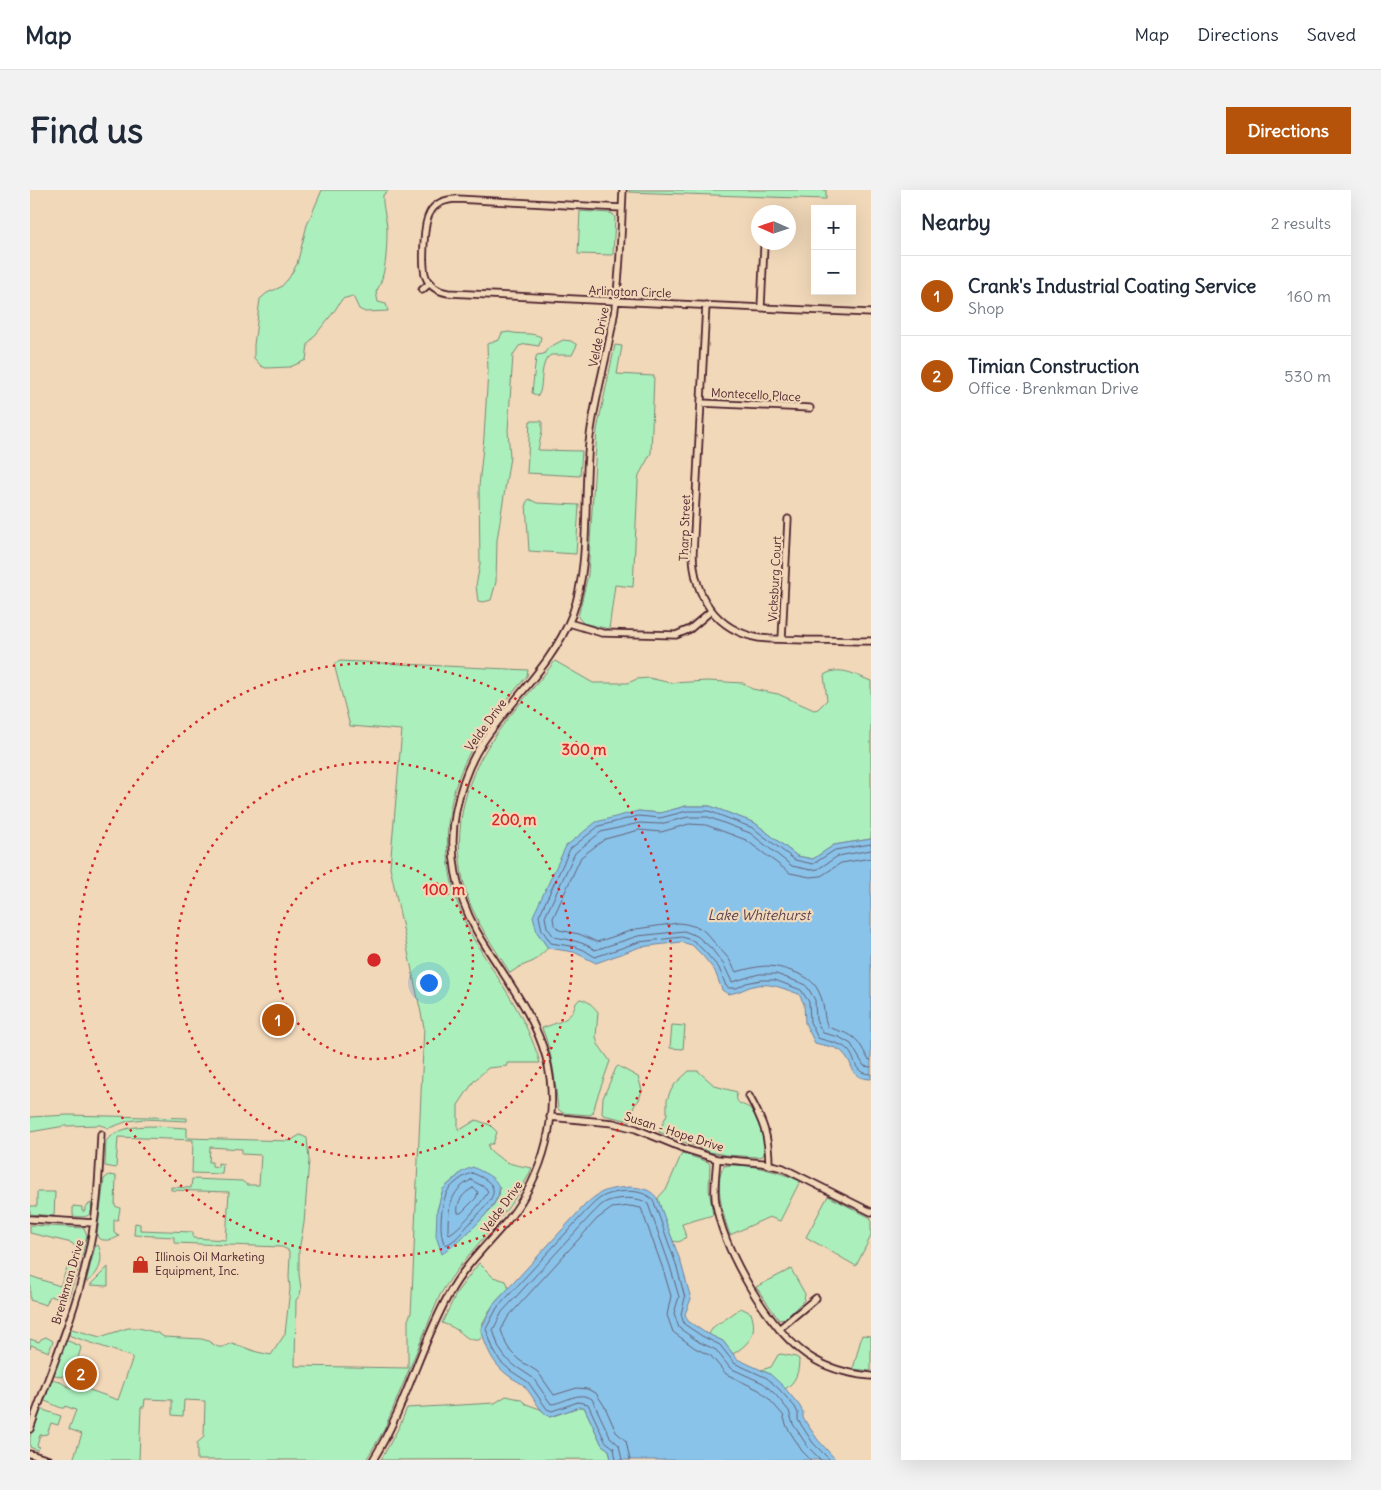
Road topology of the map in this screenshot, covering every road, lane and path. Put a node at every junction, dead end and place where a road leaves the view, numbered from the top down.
1 (623, 190) edge
2 (622, 208) junction
3 (764, 250) edge
4 (430, 283) junction
5 (422, 290) dead end
6 (616, 301) junction
7 (706, 305) junction
8 (761, 308) junction
9 (871, 313) edge
10 (701, 403) junction
11 (810, 408) dead end
12 (788, 519) dead end
13 (711, 611) junction
14 (569, 623) junction
15 (782, 639) junction
16 (871, 641) edge
17 (749, 1096) dead end
18 (550, 1117) junction
19 (101, 1134) dead end
20 (717, 1159) junction
21 (769, 1164) junction
22 (871, 1212) edge
23 (30, 1219) edge
24 (94, 1223) junction
25 (816, 1298) dead end
26 (780, 1329) junction
27 (871, 1376) edge
28 (30, 1429) edge
29 (30, 1454) edge
30 (49, 1460) edge
31 (373, 1460) edge

1 - 2 street, Velde Drive
2 - 4 street
2 - 6 street, Velde Drive
3 - 8 street
4 - 5 street
4 - 6 street, Arlington Circle
6 - 7 street, Arlington Circle
6 - 14 street, Velde Drive
7 - 8 street, Arlington Circle
7 - 10 street, Tharp Street
8 - 9 street, Arlington Circle
10 - 11 street, Montecello Place
10 - 13 street, Tharp Street
12 - 15 street, Vicksburg Court
13 - 14 street
13 - 15 street, Tharp Street
14 - 18 street, Velde Drive
15 - 16 street, Tharp Street
17 - 21 street
18 - 20 street, Susan - Hope Drive
18 - 31 street, Velde Drive
19 - 24 street, Brenkman Drive
20 - 21 street, Susan - Hope Drive
20 - 26 street
21 - 22 street, Susan - Hope Drive
23 - 24 street
24 - 28 street, Brenkman Drive
25 - 26 street
26 - 27 street
29 - 30 street

